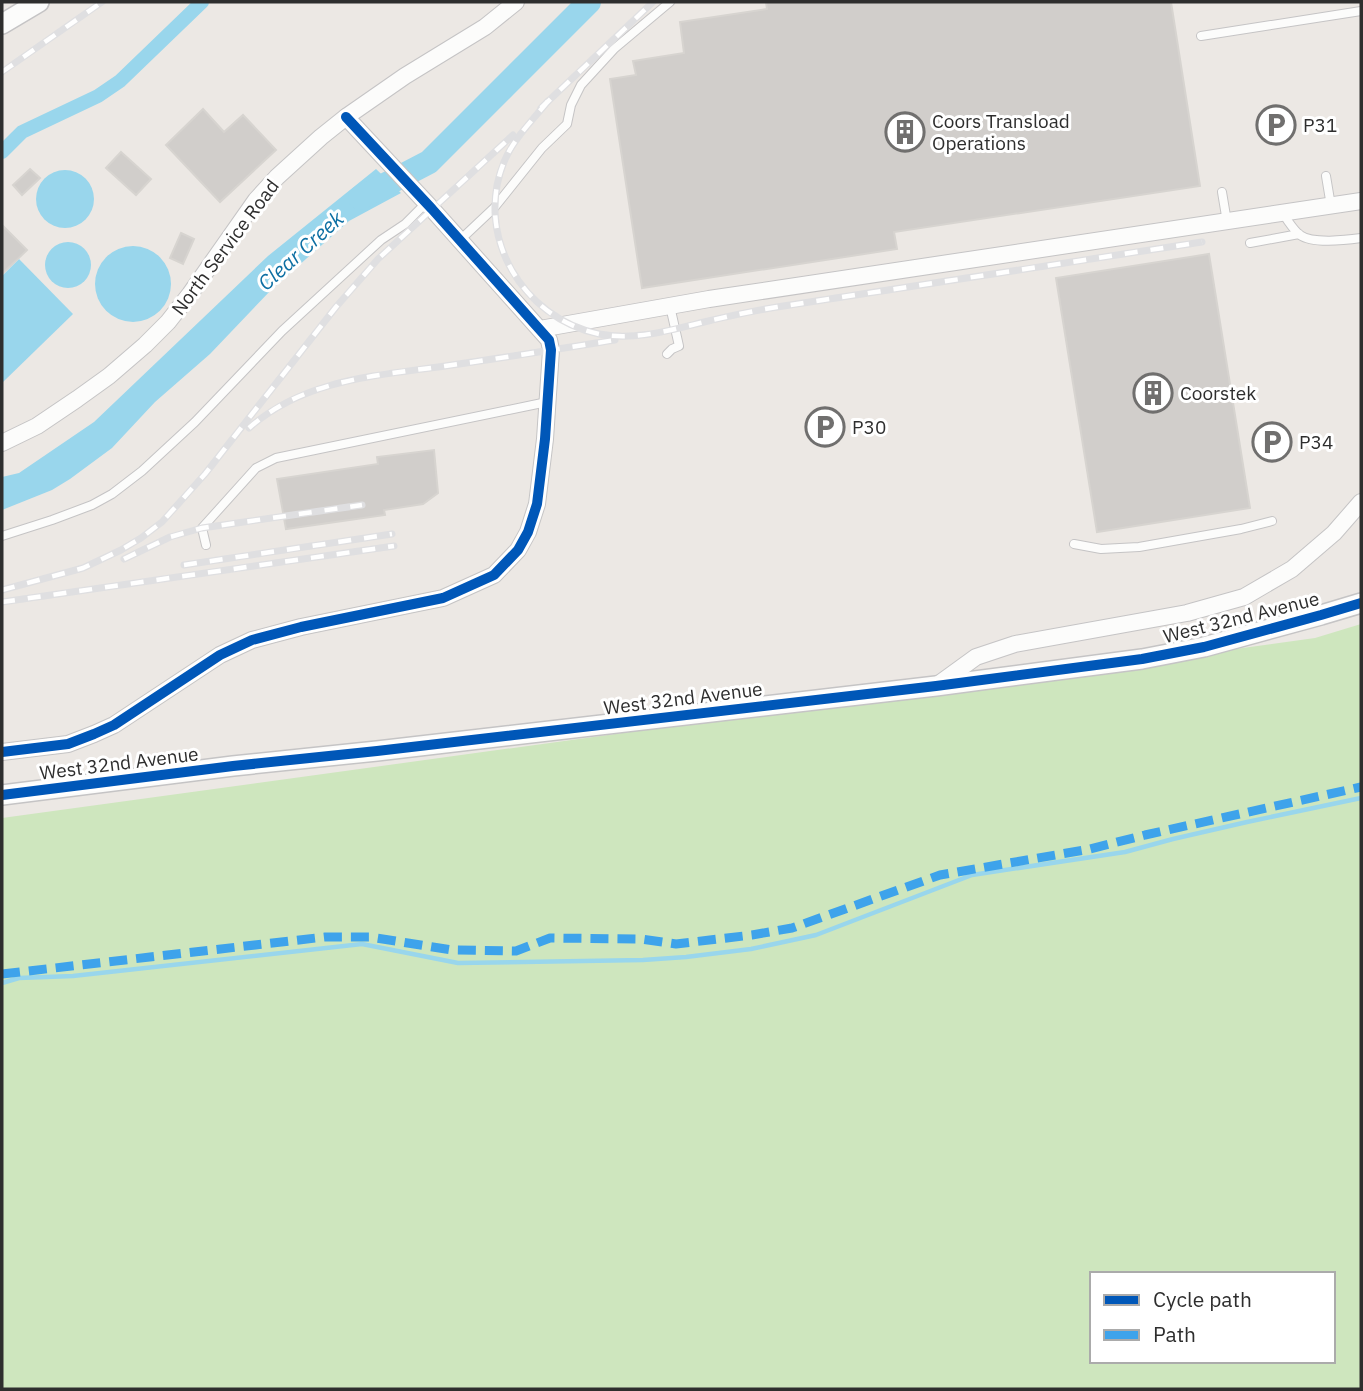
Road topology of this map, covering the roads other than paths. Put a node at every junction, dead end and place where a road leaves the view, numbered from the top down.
1 (39, 2) edge
2 (516, 2) edge
3 (670, 2) edge
4 (1361, 11) edge
5 (2, 24) edge
6 (1201, 36) dead end
7 (346, 117) junction
8 (1326, 176) dead end
9 (1222, 192) dead end
10 (421, 197) junction
11 (1361, 201) edge
12 (1331, 206) junction
13 (1282, 213) junction
14 (1227, 222) junction
15 (1298, 234) junction
16 (1361, 238) edge
17 (459, 241) junction
18 (1250, 243) dead end
19 (670, 306) junction
20 (540, 329) junction
21 (667, 354) dead end
22 (547, 402) junction
23 (2, 443) edge
24 (1361, 502) edge
25 (1272, 521) dead end
26 (2, 536) edge
27 (1074, 544) dead end
28 (206, 545) dead end
29 (1361, 603) edge
30 (936, 686) junction
31 (2, 752) edge
32 (2, 795) edge

1 - 5 street
2 - 7 street, North Service Road
3 - 17 lane
4 - 6 lane
7 - 10 street
7 - 23 street, North Service Road
8 - 12 lane
9 - 14 lane
10 - 17 street
10 - 26 lane
11 - 12 street
12 - 13 street
13 - 14 street
13 - 15 lane
14 - 19 street
15 - 16 lane
15 - 18 lane
17 - 20 street
19 - 20 street
19 - 21 lane
20 - 22 street
22 - 28 lane
22 - 31 street
24 - 30 street
25 - 27 lane
29 - 30 street, West 32nd Avenue
30 - 32 street, West 32nd Avenue

